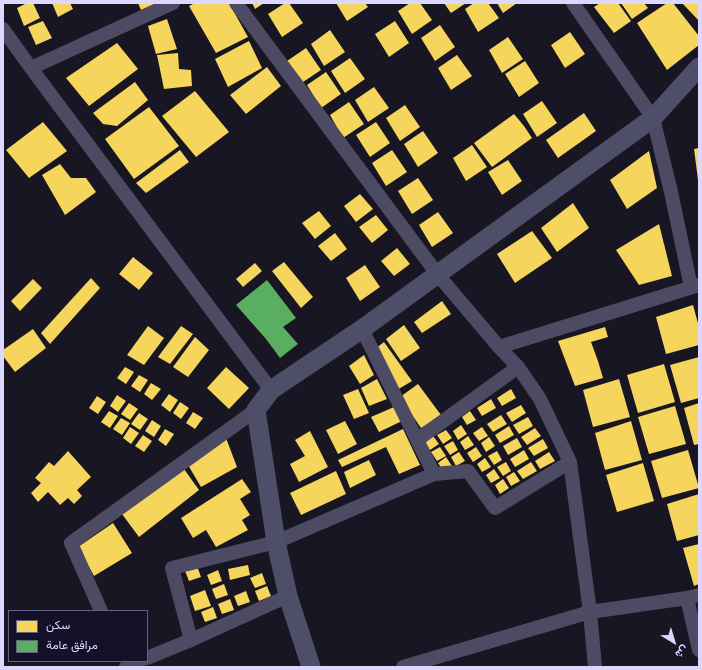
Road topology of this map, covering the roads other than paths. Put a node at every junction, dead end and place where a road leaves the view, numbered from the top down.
1 (173, 3) edge
2 (236, 3) edge
3 (573, 3) edge
4 (3, 29) edge
5 (699, 67) edge
6 (31, 68) junction
7 (654, 118) junction
8 (438, 274) junction
9 (695, 286) edge
10 (362, 329) junction
11 (499, 347) junction
12 (518, 367) junction
13 (271, 390) junction
14 (256, 410) junction
15 (417, 440) junction
16 (570, 462) junction
17 (434, 474) junction
18 (276, 542) junction
19 (288, 596) junction
20 (693, 596) edge
21 (101, 610) edge
22 (590, 612) junction
23 (191, 640) junction
24 (699, 650) edge
25 (148, 658) edge
26 (138, 662) edge
27 (126, 667) edge
28 (311, 667) edge
29 (403, 667) edge
30 (595, 667) edge

1 - 6 street
2 - 8 street
3 - 7 street
4 - 6 street
5 - 7 street
6 - 13 street
7 - 8 street
7 - 9 street
8 - 10 street
8 - 11 street
9 - 11 street
10 - 13 street
10 - 15 street
11 - 12 street
12 - 15 street
12 - 16 street
13 - 14 street
14 - 18 street
14 - 21 street
15 - 17 street
16 - 17 street
16 - 22 street
17 - 18 street
18 - 19 street
18 - 23 street
19 - 23 street
19 - 28 street
20 - 22 street
20 - 24 street
22 - 29 street
22 - 30 street
23 - 25 street
26 - 27 street

